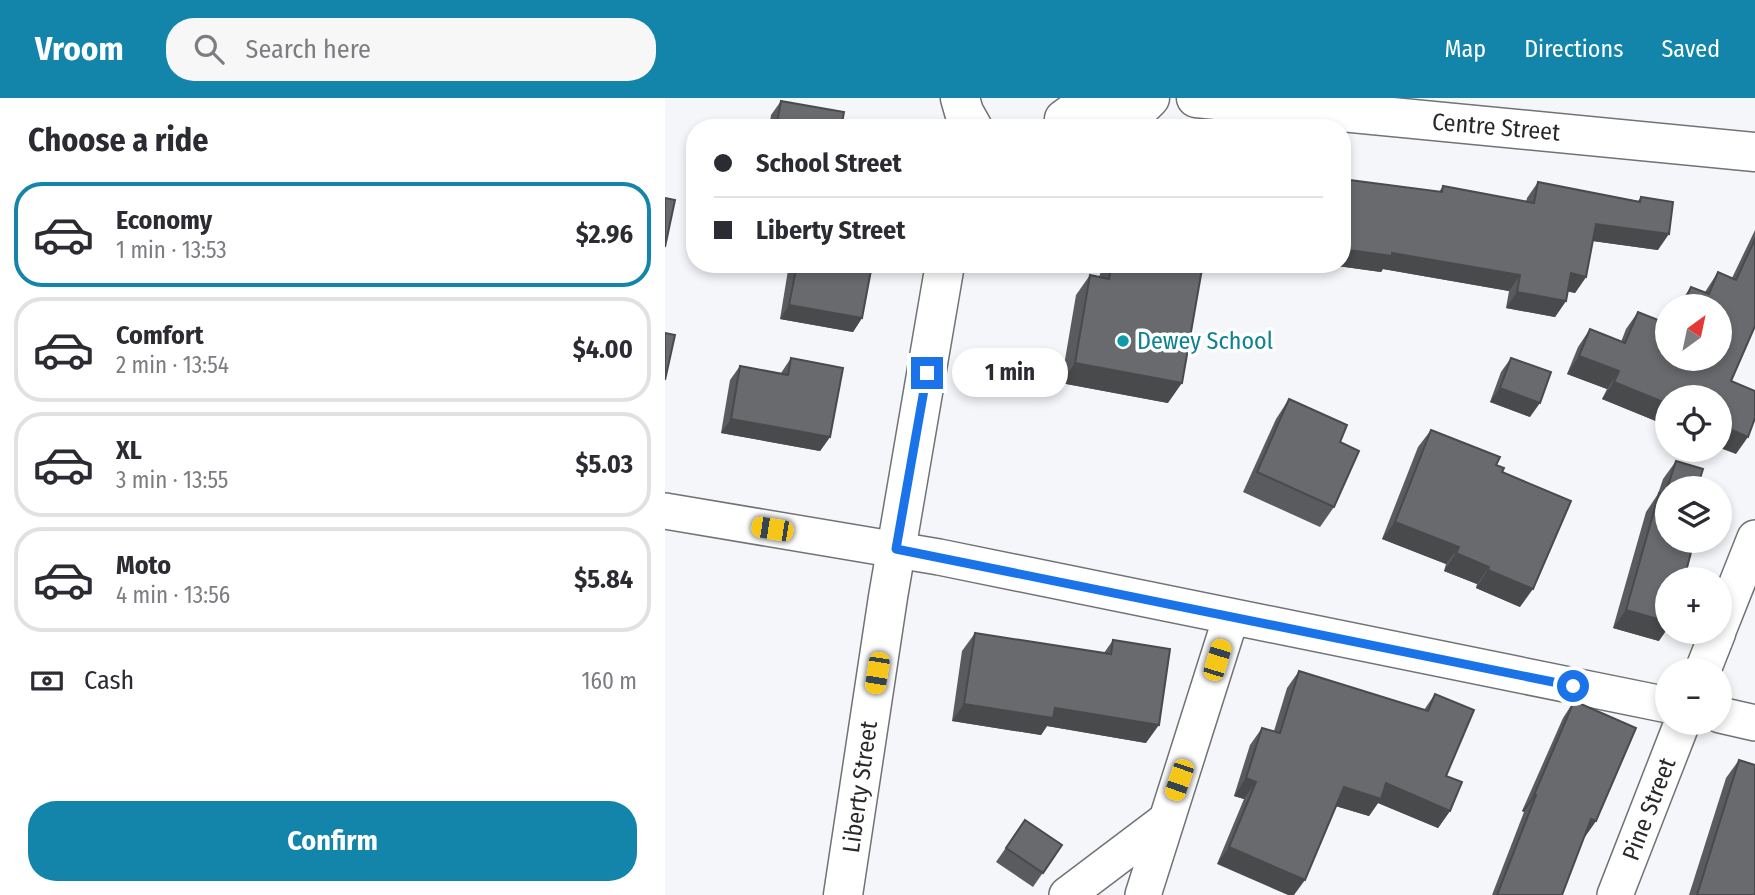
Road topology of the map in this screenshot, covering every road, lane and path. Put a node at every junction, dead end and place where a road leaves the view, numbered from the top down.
1 (1150, 98) edge
2 (1196, 98) edge
3 (1063, 115) edge
4 (1755, 152) edge
5 (943, 273) edge
6 (665, 511) edge
7 (1755, 538) edge
8 (896, 549) junction
9 (1732, 596) edge
10 (1231, 617) junction
11 (1655, 702) edge
12 (1732, 718) edge
13 (1755, 723) edge
14 (1677, 735) edge
15 (1165, 821) junction
16 (843, 895) edge
17 (1067, 895) edge
18 (1143, 895) edge
19 (1615, 895) edge

1 - 3 street
2 - 4 street, Centre Street
5 - 8 street, Liberty Street
6 - 8 street
7 - 9 street
8 - 10 street
8 - 16 street, Liberty Street
10 - 11 street
10 - 15 street
12 - 13 street
14 - 19 street, Pine Street
15 - 17 street
15 - 18 street

